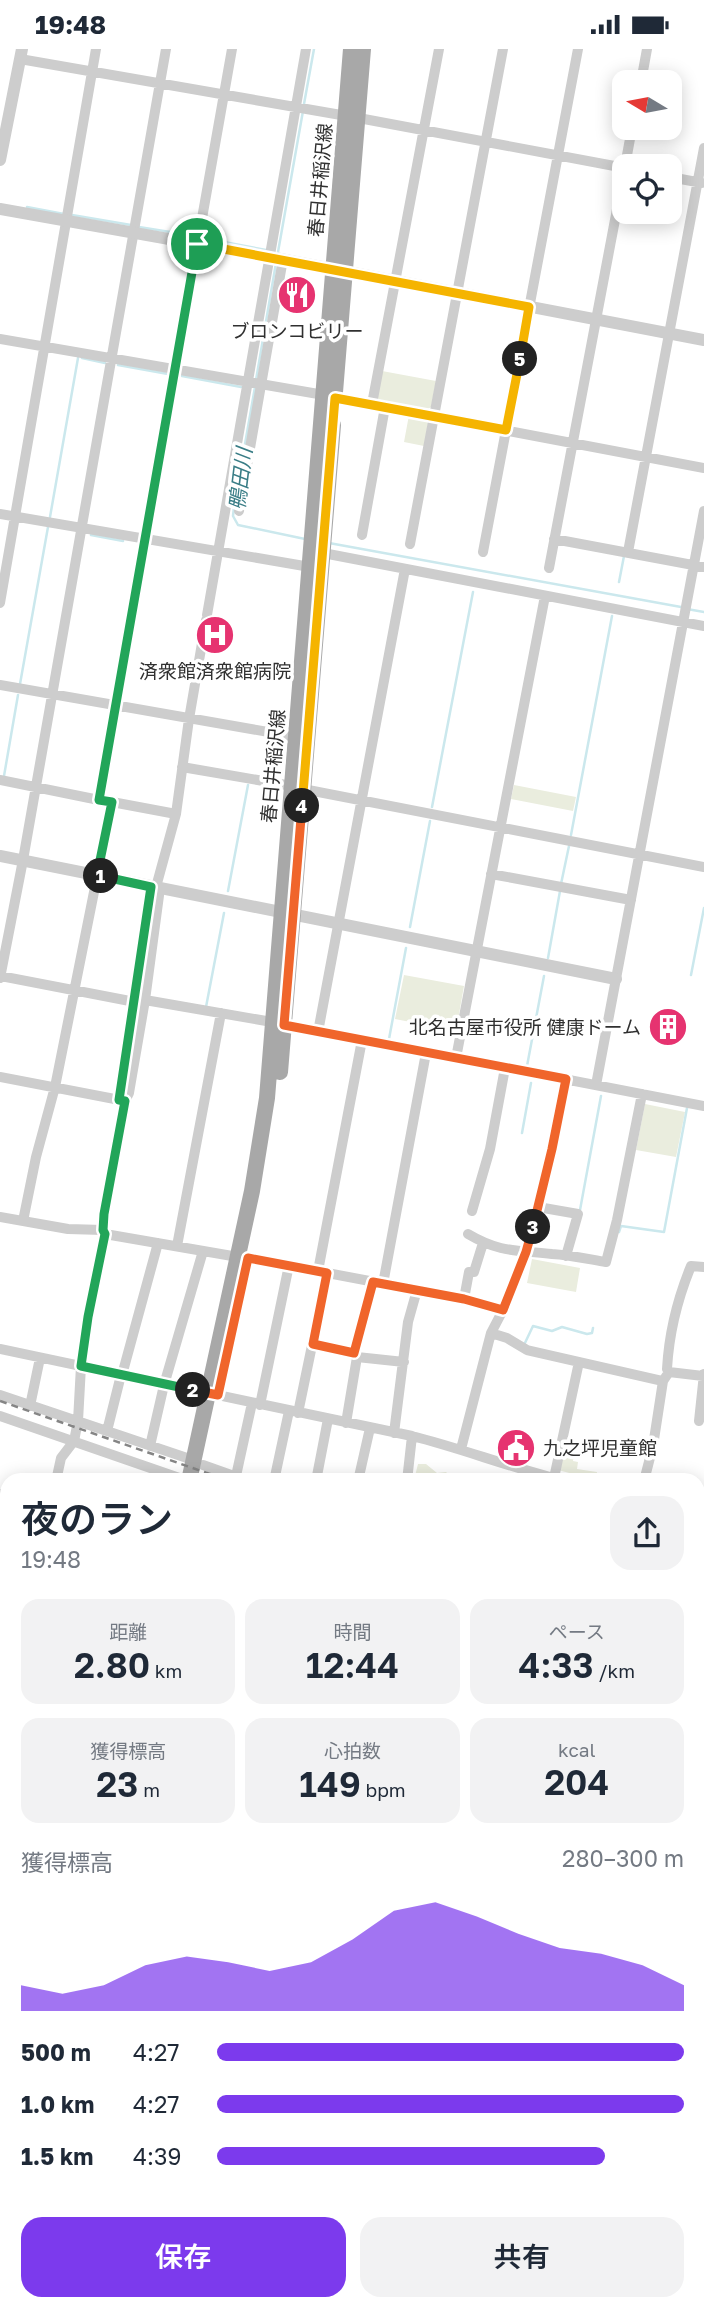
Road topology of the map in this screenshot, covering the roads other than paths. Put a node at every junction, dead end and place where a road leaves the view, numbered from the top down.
1 (96, 49) edge
2 (166, 49) edge
3 (232, 49) edge
4 (306, 49) edge
5 (351, 49) edge
6 (363, 49) edge
7 (439, 49) edge
8 (503, 49) edge
9 (578, 49) edge
10 (647, 49) edge
11 (21, 54) edge
12 (643, 70) edge
13 (92, 72) junction
14 (160, 84) junction
15 (224, 94) junction
16 (301, 108) junction
17 (352, 117) junction
18 (4, 121) edge
19 (424, 130) junction
20 (485, 142) junction
21 (704, 148) edge
22 (558, 155) junction
23 (0, 160) edge
24 (612, 165) edge
25 (682, 179) edge
26 (701, 182) edge
27 (0, 209) edge
28 (67, 220) junction
29 (614, 224) edge
30 (134, 232) junction
31 (197, 244) junction
32 (277, 258) junction
33 (340, 271) junction
34 (395, 282) junction
35 (457, 293) junction
36 (529, 307) junction
37 (596, 320) junction
38 (669, 333) junction
39 (0, 339) edge
40 (704, 340) edge
41 (45, 347) junction
42 (111, 358) junction
43 (175, 369) junction
44 (255, 383) junction
45 (329, 396) junction
46 (372, 404) junction
47 (385, 407) junction
48 (434, 416) junction
49 (506, 430) junction
50 (573, 443) junction
51 (646, 457) junction
52 (704, 468) edge
53 (239, 511) dead end
54 (704, 512) edge
55 (0, 514) edge
56 (15, 517) junction
57 (82, 528) junction
58 (362, 535) dead end
59 (146, 539) junction
60 (554, 539) junction
61 (410, 544) dead end
62 (319, 550) junction
63 (219, 551) junction
64 (483, 552) dead end
65 (628, 552) junction
66 (699, 566) edge
67 (310, 567) junction
68 (549, 568) dead end
69 (405, 569) junction
70 (545, 596) junction
71 (0, 603) edge
72 (684, 620) junction
73 (704, 626) edge
74 (0, 685) edge
75 (53, 694) junction
76 (116, 705) junction
77 (189, 719) junction
78 (297, 737) junction
79 (182, 767) junction
80 (0, 780) edge
81 (298, 787) junction
82 (36, 788) junction
83 (99, 800) junction
84 (361, 800) junction
85 (112, 802) junction
86 (176, 814) junction
87 (500, 827) junction
88 (639, 855) junction
89 (0, 856) edge
90 (23, 860) junction
91 (704, 867) edge
92 (491, 874) junction
93 (97, 875) junction
94 (156, 887) junction
95 (631, 900) junction
96 (287, 914) junction
97 (338, 924) junction
98 (476, 951) junction
99 (0, 977) edge
100 (616, 979) junction
101 (74, 990) junction
102 (140, 1001) junction
103 (221, 1013) junction
104 (278, 1024) junction
105 (318, 1031) junction
106 (362, 1040) junction
107 (426, 1053) junction
108 (456, 1058) junction
109 (505, 1068) junction
110 (0, 1077) edge
111 (566, 1079) junction
112 (596, 1085) junction
113 (55, 1087) junction
114 (642, 1094) junction
115 (122, 1101) junction
116 (704, 1106) edge
117 (538, 1207) junction
118 (472, 1211) dead end
119 (0, 1217) edge
120 (23, 1221) junction
121 (104, 1232) junction
122 (468, 1234) dead end
123 (158, 1243) junction
124 (483, 1243) junction
125 (177, 1246) junction
126 (204, 1251) junction
127 (526, 1252) junction
128 (566, 1255) junction
129 (243, 1257) junction
130 (289, 1265) junction
131 (704, 1267) edge
132 (322, 1272) junction
133 (378, 1283) junction
134 (417, 1290) junction
135 (464, 1299) junction
136 (503, 1310) junction
137 (491, 1333) junction
138 (313, 1344) junction
139 (0, 1349) edge
140 (356, 1355) junction
141 (40, 1358) junction
142 (404, 1362) junction
143 (579, 1362) junction
144 (81, 1366) junction
145 (121, 1375) junction
146 (704, 1375) edge
147 (666, 1377) junction
148 (164, 1385) junction
149 (213, 1394) junction
150 (0, 1395) edge
151 (256, 1404) junction
152 (30, 1406) junction
153 (294, 1412) junction
154 (0, 1416) edge
155 (328, 1419) junction
156 (699, 1421) dead end
157 (78, 1422) junction
158 (346, 1423) junction
159 (370, 1428) junction
160 (107, 1431) junction
161 (394, 1433) junction
162 (412, 1436) junction
163 (74, 1441) junction
164 (150, 1446) junction
165 (461, 1449) junction
166 (199, 1469) edge
167 (58, 1473) edge
168 (166, 1473) edge
169 (220, 1473) edge
170 (237, 1473) edge
171 (276, 1473) edge
172 (318, 1473) edge
173 (360, 1473) edge
174 (408, 1473) edge
175 (537, 1473) edge
176 (561, 1473) edge
177 (646, 1473) edge

1 - 13 street
2 - 14 street
3 - 15 street
4 - 16 street
5 - 17 main road, 春日井稲沢線
6 - 17 main road, 春日井稲沢線
7 - 19 street
8 - 20 street
9 - 22 street
10 - 12 street
11 - 13 street
11 - 18 street
13 - 14 street
13 - 28 street
14 - 15 street
14 - 30 street
15 - 16 street
15 - 31 street
16 - 17 street
16 - 32 street
17 - 19 street
17 - 33 main road, 春日井稲沢線
18 - 23 street
19 - 20 street
19 - 34 street
20 - 22 street
20 - 35 street
21 - 26 street
22 - 24 street
22 - 36 street
25 - 26 street
26 - 38 street
27 - 28 street
28 - 30 street
28 - 41 street
29 - 37 street
30 - 31 street
30 - 42 street
31 - 32 street
31 - 43 street
32 - 33 street
32 - 44 street
33 - 34 street
33 - 45 main road, 春日井稲沢線
34 - 35 street
34 - 46 street
35 - 36 street
35 - 48 street
36 - 37 street
36 - 49 street
37 - 38 street
37 - 50 street
38 - 40 street
38 - 51 street
39 - 41 street
41 - 42 street
41 - 56 street
42 - 43 street
42 - 57 street
43 - 44 street
43 - 59 street
44 - 45 street
44 - 53 street
44 - 63 street
45 - 46 street
45 - 62 main road, 春日井稲沢線
46 - 47 street
47 - 48 street
47 - 58 street
48 - 49 street
48 - 61 street
49 - 50 street
49 - 64 street
50 - 51 street
50 - 60 street
51 - 52 street
51 - 65 street
54 - 66 street
55 - 56 street
56 - 57 street
56 - 71 street
57 - 59 street
57 - 75 street
59 - 63 street
59 - 76 street
60 - 65 street
60 - 68 street
62 - 67 main road, 春日井稲沢線
62 - 69 street
62 - 81 main road, 春日井稲沢線
63 - 67 street
63 - 77 street
65 - 66 street
66 - 72 street
67 - 78 main road, 春日井稲沢線
69 - 70 street
69 - 84 street
70 - 72 street
70 - 87 street
72 - 73 street
72 - 88 street
74 - 75 street
75 - 76 street
75 - 82 street
76 - 77 street
76 - 83 street
77 - 78 street
77 - 79 street
78 - 81 main road, 春日井稲沢線
79 - 81 street
79 - 86 street
80 - 82 street
81 - 84 street
81 - 96 main road, 春日井稲沢線
82 - 83 street
82 - 90 street
83 - 85 street
84 - 87 street
84 - 97 street
85 - 86 street
85 - 93 street
86 - 94 street
87 - 88 street
87 - 92 street
88 - 91 street
88 - 95 street
89 - 90 street
90 - 93 street
90 - 99 street
92 - 95 street
92 - 98 street
93 - 94 street
93 - 101 street
94 - 96 street
94 - 102 street
95 - 100 street
96 - 97 street
96 - 104 main road, 春日井稲沢線
97 - 98 street
97 - 105 street
98 - 100 street
98 - 108 street
99 - 101 street
100 - 112 street
101 - 102 street
101 - 113 street
102 - 103 street
102 - 115 street
103 - 104 street
103 - 125 street
104 - 105 street
104 - 129 main road, 春日井稲沢線
105 - 106 street
106 - 107 street
106 - 132 street
107 - 108 street
107 - 133 street
108 - 109 street
109 - 111 street
109 - 118 street
110 - 113 street
111 - 112 street
111 - 117 street
112 - 114 street
113 - 115 street
113 - 120 street
114 - 116 street
114 - 128 street
115 - 121 street
117 - 127 street
117 - 128 street
119 - 120 street
120 - 121 street
121 - 123 street
121 - 144 street
122 - 124 street
123 - 125 street
123 - 145 street
124 - 127 street
124 - 135 street
125 - 126 street
126 - 129 street
126 - 148 street
127 - 128 street
127 - 136 street
129 - 130 street
129 - 149 main road, 春日井稲沢線
130 - 132 street
130 - 151 street
131 - 147 street
132 - 133 street
132 - 138 street
133 - 134 street
133 - 140 street
134 - 135 street
134 - 142 street
135 - 136 street
136 - 137 street
137 - 143 street
137 - 165 street
138 - 140 street
138 - 153 street
139 - 141 street
140 - 142 street
140 - 158 street
141 - 144 street
141 - 152 street
142 - 161 street
143 - 147 street
143 - 176 street
144 - 145 street
144 - 157 street
145 - 148 street
145 - 160 street
146 - 147 street
146 - 156 street
147 - 177 street
148 - 149 street
148 - 164 street
149 - 151 street
149 - 166 main road, 春日井稲沢線
150 - 152 street
151 - 153 street
151 - 170 street
152 - 157 street
153 - 155 street
153 - 171 street
154 - 163 street
155 - 158 street
155 - 172 street
157 - 160 street
157 - 163 street
158 - 159 street
159 - 161 street
159 - 173 street
160 - 164 street
161 - 162 street
162 - 165 street
162 - 174 street
163 - 167 street
163 - 168 street
164 - 166 street
165 - 175 street
166 - 169 street

